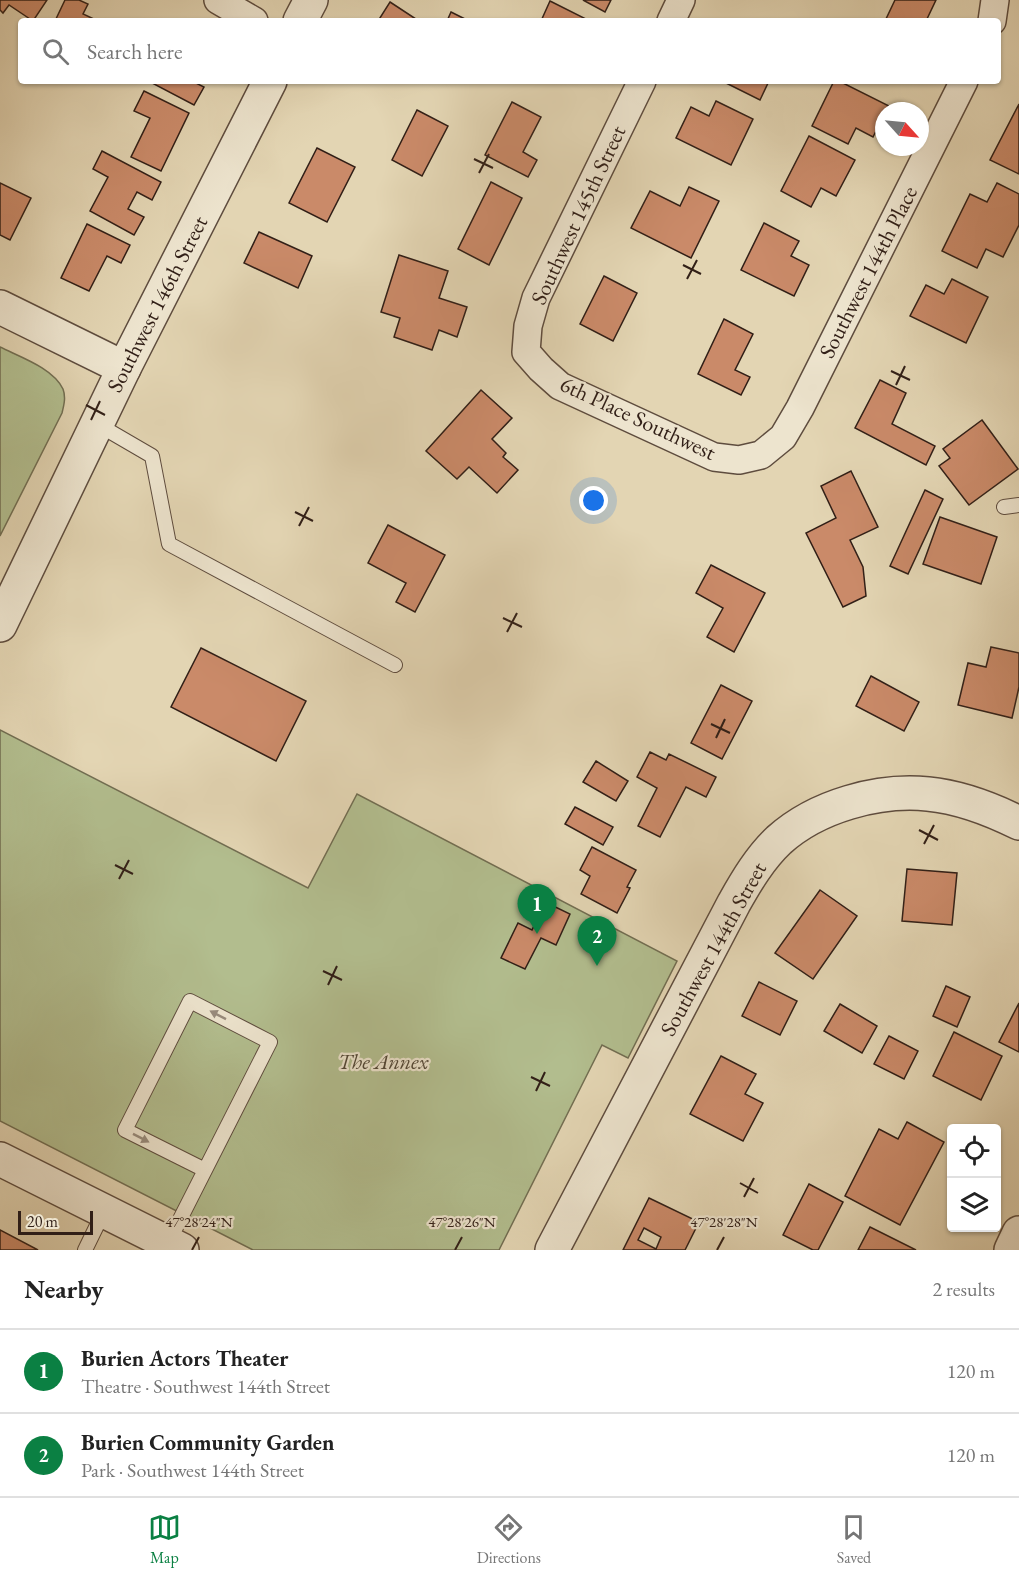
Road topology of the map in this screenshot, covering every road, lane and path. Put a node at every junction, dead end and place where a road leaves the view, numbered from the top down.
1 (218, 0) edge
2 (311, 0) edge
3 (681, 0) edge
4 (995, 0) edge
5 (249, 18) edge
6 (302, 18) edge
7 (672, 18) edge
8 (992, 18) edge
9 (268, 84) edge
10 (641, 84) edge
11 (962, 84) edge
12 (0, 307) edge
13 (526, 352) joint
14 (123, 368) junction
15 (97, 424) junction
16 (762, 454) joint
17 (1019, 505) edge
18 (1004, 507) dead end
19 (0, 625) edge
20 (395, 665) dead end
21 (1016, 821) edge
22 (0, 1159) edge
23 (205, 1170) junction
24 (104, 1211) junction
25 (1019, 1233) edge
26 (175, 1247) edge
27 (85, 1250) edge
28 (552, 1250) edge
29 (1011, 1250) edge

1 - 5 street
2 - 6 street
3 - 7 street
4 - 8 street
9 - 14 street, Southwest 146th Street
10 - 13 street, Southwest 145th Street
11 - 16 street, Southwest 144th Place
12 - 14 street
13 - 16 street, 6th Place Southwest
14 - 15 street, Southwest 146th Street
15 - 19 street, Southwest 146th Street
15 - 20 lane
17 - 18 lane
21 - 28 street, Southwest 144th Street
22 - 24 street
23 -> 23 lane
23 - 26 lane
24 - 26 street
24 - 27 lane
25 - 29 street

